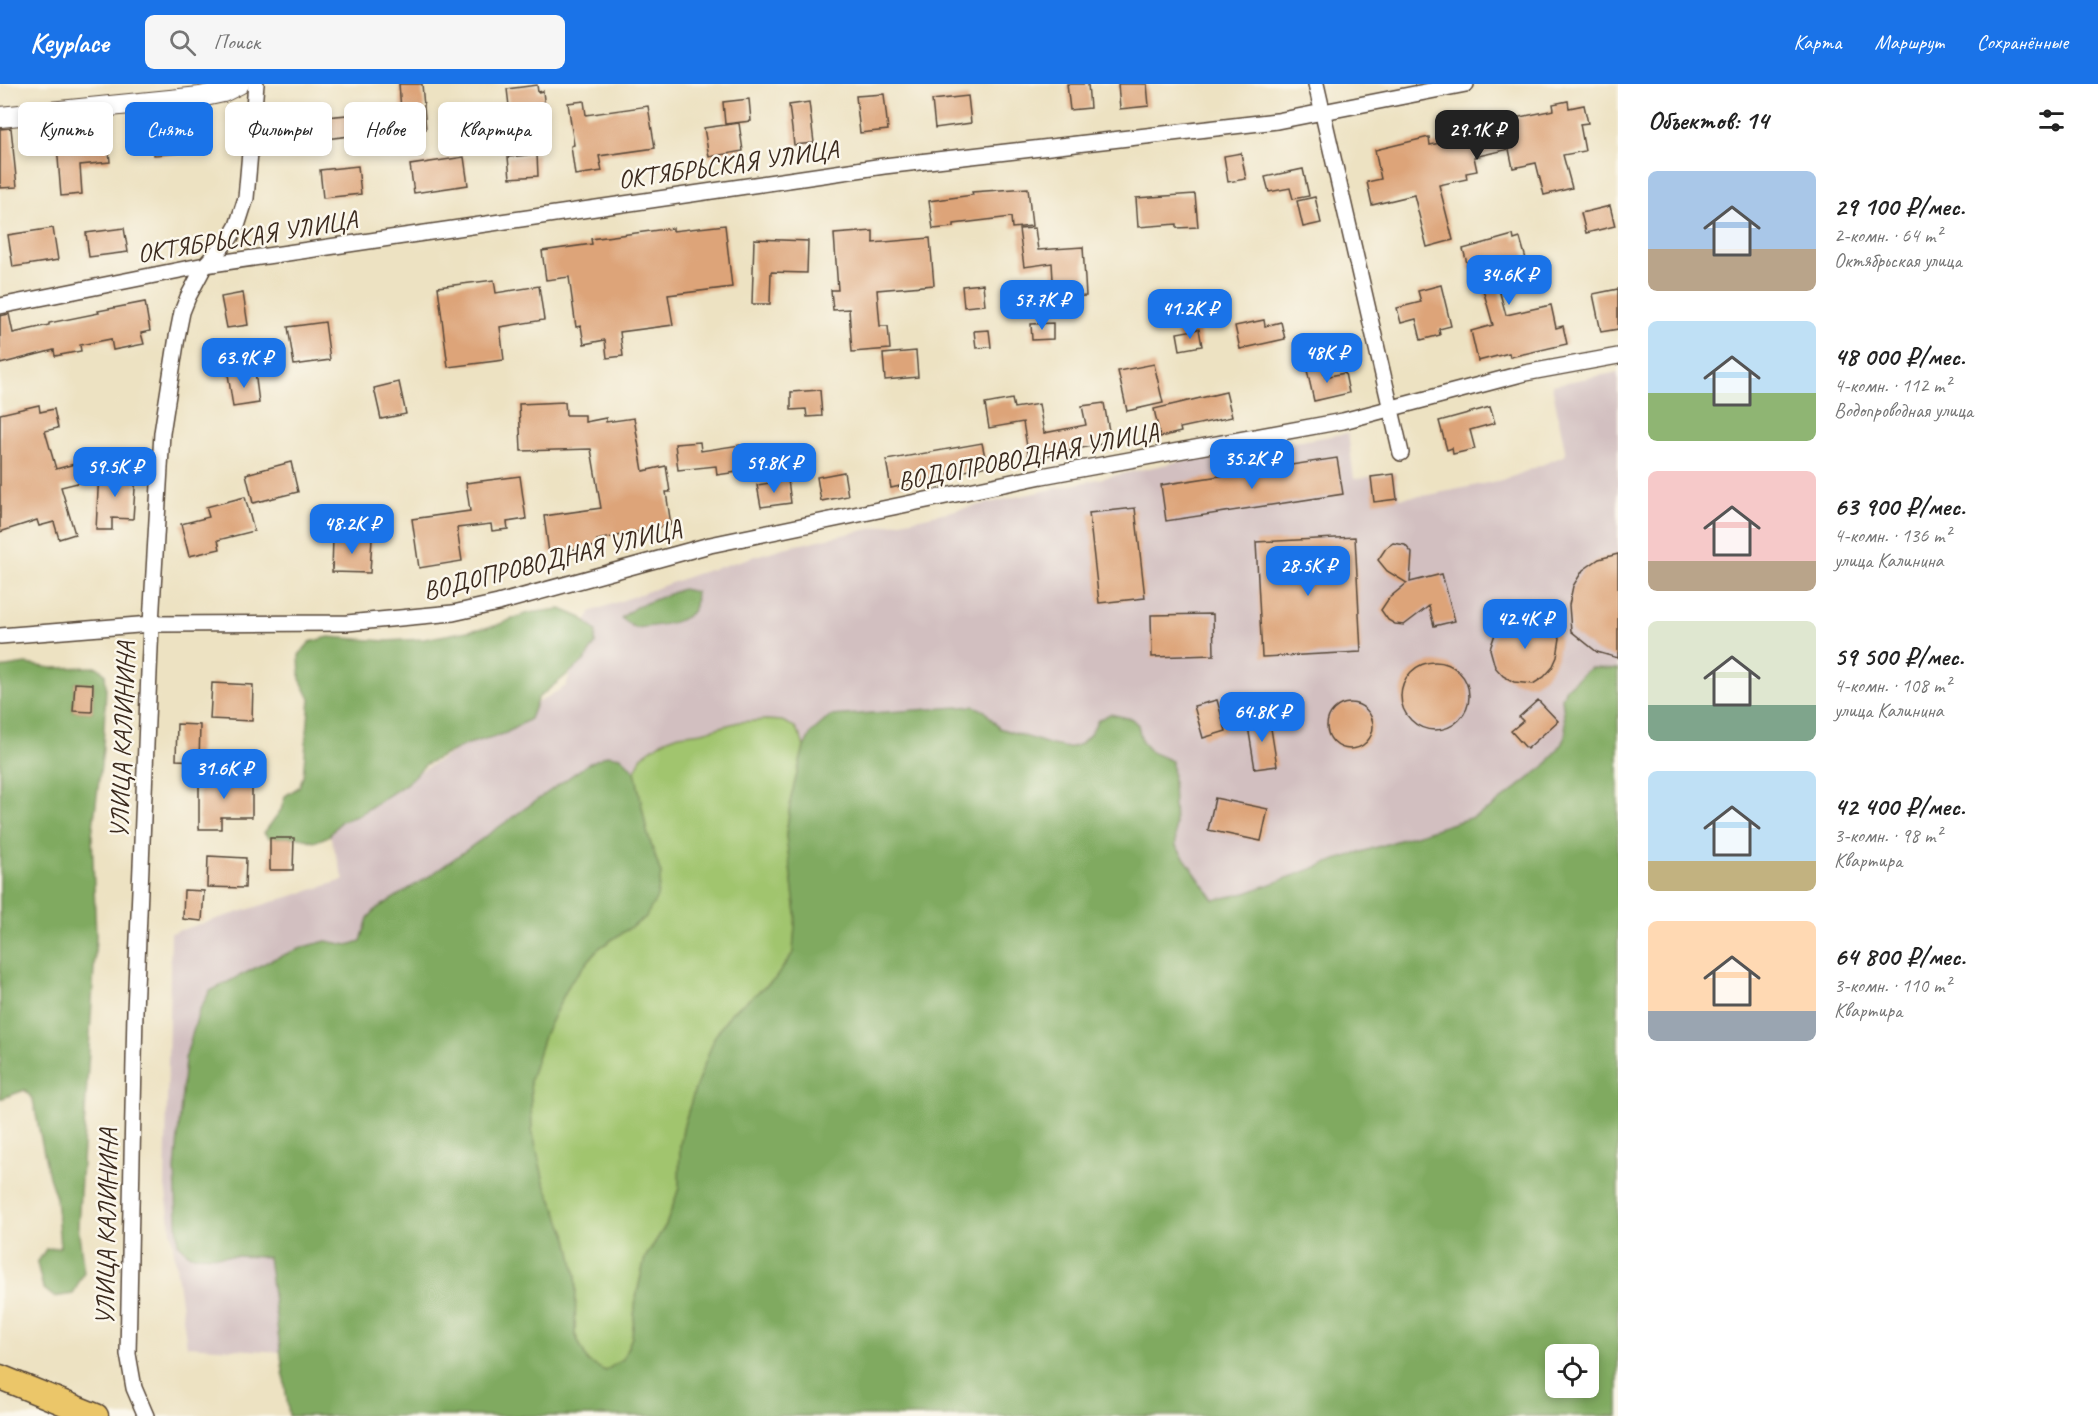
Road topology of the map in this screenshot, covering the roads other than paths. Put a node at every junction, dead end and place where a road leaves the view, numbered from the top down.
1 (239, 84) edge
2 (256, 84) edge
3 (1316, 84) edge
4 (1466, 84) edge
5 (1322, 113) junction
6 (0, 117) edge
7 (205, 265) junction
8 (0, 306) edge
9 (1618, 356) edge
10 (1391, 409) junction
11 (1401, 453) dead end
12 (151, 624) junction
13 (0, 636) edge
14 (0, 1377) edge
15 (96, 1416) edge
16 (146, 1416) edge

1 - 6 street
2 - 7 street, УЛИЦА КАЛИНИНА
3 - 5 street
4 - 5 street, ОКТЯБРЬСКАЯ УЛИЦА
5 - 7 street, ОКТЯБРЬСКАЯ УЛИЦА
5 - 10 street
7 - 8 street, ОКТЯБРЬСКАЯ УЛИЦА
7 - 12 street, УЛИЦА КАЛИНИНА
9 - 10 street, ВОДОПРОВОДНАЯ УЛИЦА
10 - 11 street
10 - 12 street, ВОДОПРОВОДНАЯ УЛИЦА
12 - 13 street, ВОДОПРОВОДНАЯ УЛИЦА
12 - 16 street, УЛИЦА КАЛИНИНА
14 - 15 main road

